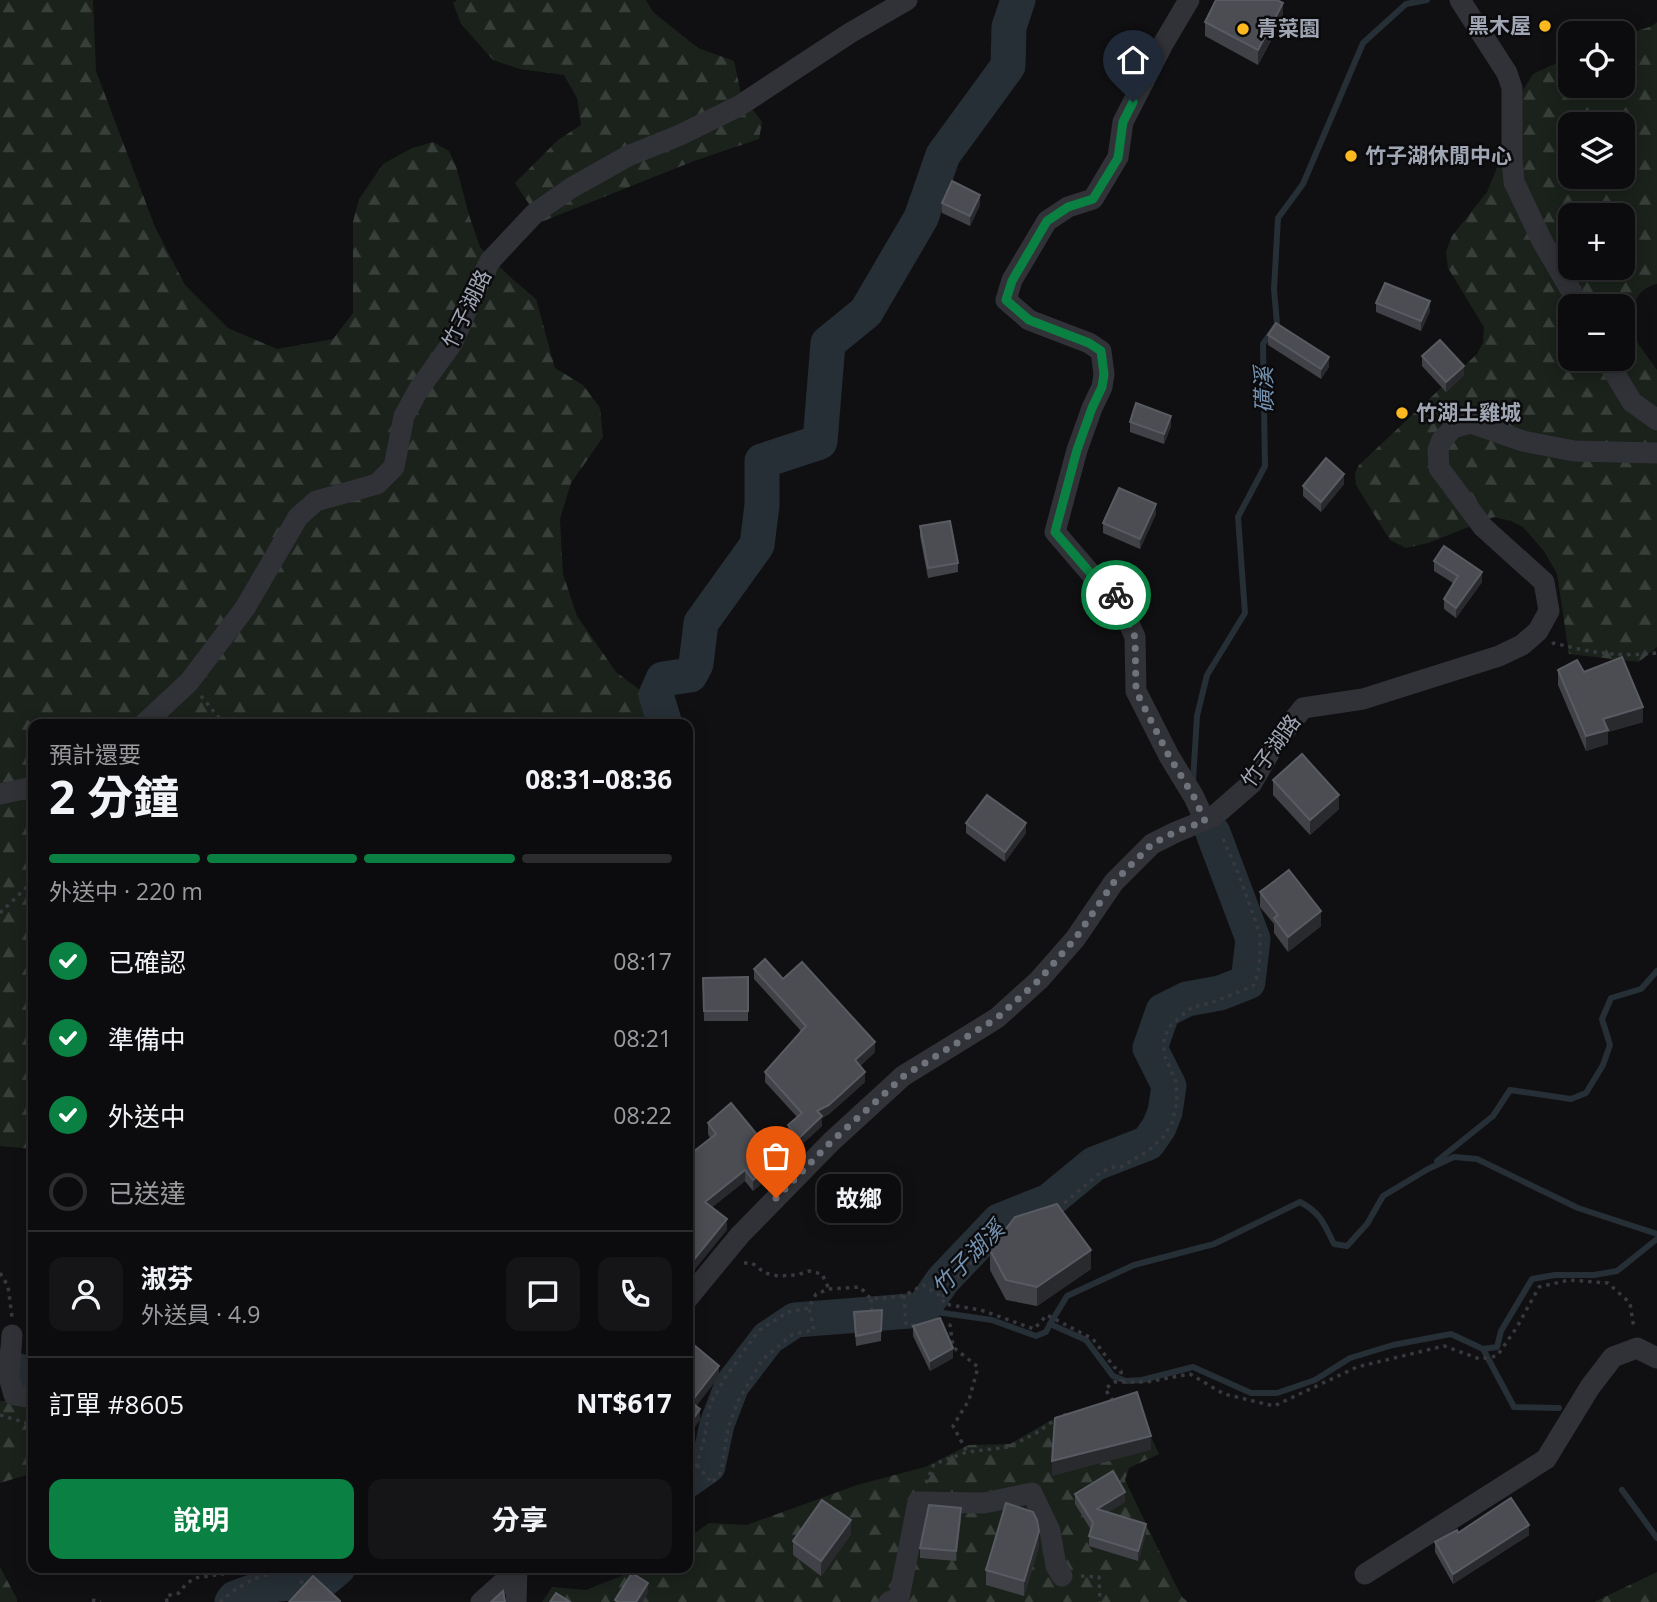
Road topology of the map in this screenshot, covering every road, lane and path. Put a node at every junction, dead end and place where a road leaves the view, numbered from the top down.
1 (906, 0) edge
2 (1189, 0) edge
3 (1460, 0) edge
4 (1573, 294) edge
5 (1613, 371) edge
6 (1657, 420) edge
7 (1657, 453) edge
8 (1522, 645) junction
9 (1657, 653) edge
10 (189, 682) junction
11 (149, 719) edge
12 (220, 719) edge
13 (28, 788) edge
14 (0, 794) edge
15 (1209, 819) junction
16 (28, 886) edge
17 (0, 914) edge
18 (1050, 1210) edge
19 (1015, 1225) edge
20 (719, 1260) junction
21 (0, 1273) edge
22 (830, 1289) junction
23 (693, 1292) edge
24 (904, 1296) junction
25 (942, 1297) junction
26 (871, 1299) junction
27 (809, 1308) junction
28 (873, 1320) edge
29 (928, 1325) edge
30 (939, 1325) edge
31 (12, 1335) joint
32 (1637, 1348) junction
33 (1657, 1358) edge
34 (1121, 1381) junction
35 (28, 1397) edge
36 (1115, 1404) edge
37 (0, 1415) edge
38 (1074, 1415) edge
39 (28, 1423) edge
40 (967, 1452) junction
41 (696, 1465) junction
42 (693, 1467) edge
43 (918, 1502) junction
44 (224, 1573) edge
45 (275, 1573) edge
46 (301, 1573) edge
47 (513, 1573) edge
48 (517, 1573) edge
49 (1365, 1574) dead end
50 (1062, 1576) joint
51 (303, 1595) edge
52 (92, 1600) dead end
53 (101, 1602) edge
54 (167, 1602) edge
55 (219, 1602) edge
56 (481, 1602) edge
57 (516, 1602) edge
58 (889, 1602) edge
59 (1100, 1602) edge

1 - 10 street, 竹子湖路
2 - 15 street
3 - 4 street
5 - 6 street
7 - 8 street, 竹子湖路
8 - 9 path
8 - 15 street, 竹子湖路
10 - 11 street, 竹子湖路
10 - 12 path
13 - 14 street
15 - 18 path
15 - 20 street, 竹子湖路
16 - 17 path
19 - 25 path
20 - 22 path
20 - 23 street, 竹子湖路
21 - 31 path
22 - 26 path
22 - 27 path
24 - 25 path
24 - 26 path
24 - 29 path
25 - 34 path
26 - 28 path
27 - 41 path
27 - 41 path
30 - 40 path
31 - 35 street
32 - 33 street
32 - 34 path
32 - 49 street
34 - 36 path
37 - 39 path
38 - 40 path
40 - 43 path
41 - 42 path
43 - 50 street
43 - 58 street
44 - 54 path
45 - 55 path
46 - 51 path
47 - 56 street
48 - 57 street
50 - 59 path
52 - 53 path

